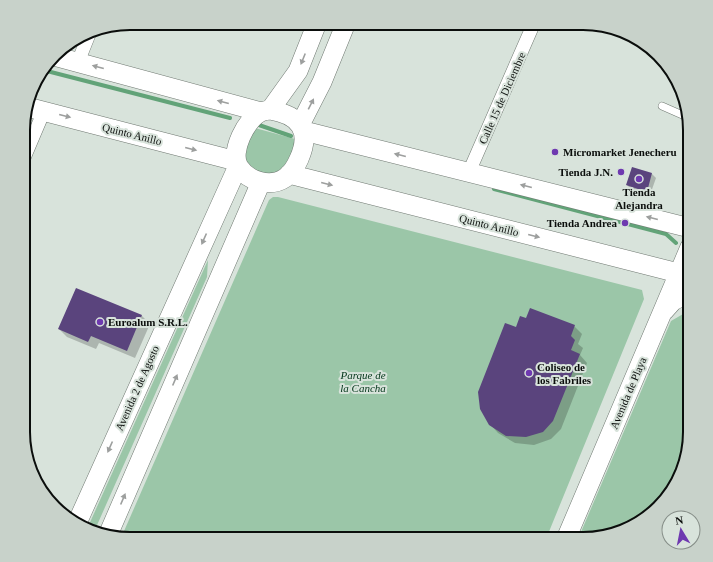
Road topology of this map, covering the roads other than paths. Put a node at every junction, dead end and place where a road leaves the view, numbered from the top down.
1 (314, 30) edge
2 (343, 30) edge
3 (531, 30) edge
4 (87, 40) edge
5 (61, 58) edge
6 (78, 62) junction
7 (662, 106) dead end
8 (35, 109) edge
9 (266, 111) junction
10 (682, 115) edge
11 (302, 128) junction
12 (30, 131) edge
13 (237, 163) junction
14 (469, 172) junction
15 (289, 174) junction
16 (261, 182) junction
17 (214, 219) junction
18 (683, 226) edge
19 (239, 233) junction
20 (683, 265) edge
21 (683, 269) edge
22 (683, 296) edge
23 (661, 314) junction
24 (79, 518) edge
25 (110, 530) edge
26 (569, 532) edge

1 -> 9 main road
11 -> 2 main road
3 - 14 street, Calle 15 de Diciembre
4 - 6 street
5 - 6 main road
9 -> 6 main road
7 - 10 lane
8 - 12 street
8 -> 13 main road, Quinto Anillo
9 - 11 main road
9 - 13 main road
14 -> 11 main road
11 - 15 main road
13 - 16 main road
13 - 17 main road, Avenida 2 de Agosto
18 -> 14 main road
15 - 16 main road
15 -> 20 main road, Quinto Anillo
16 - 19 main road
17 - 19 main road
17 -> 24 main road, Avenida 2 de Agosto
25 -> 19 main road
21 - 23 main road, Avenida de Playa
22 - 23 main road
23 - 26 main road, Avenida de Playa

